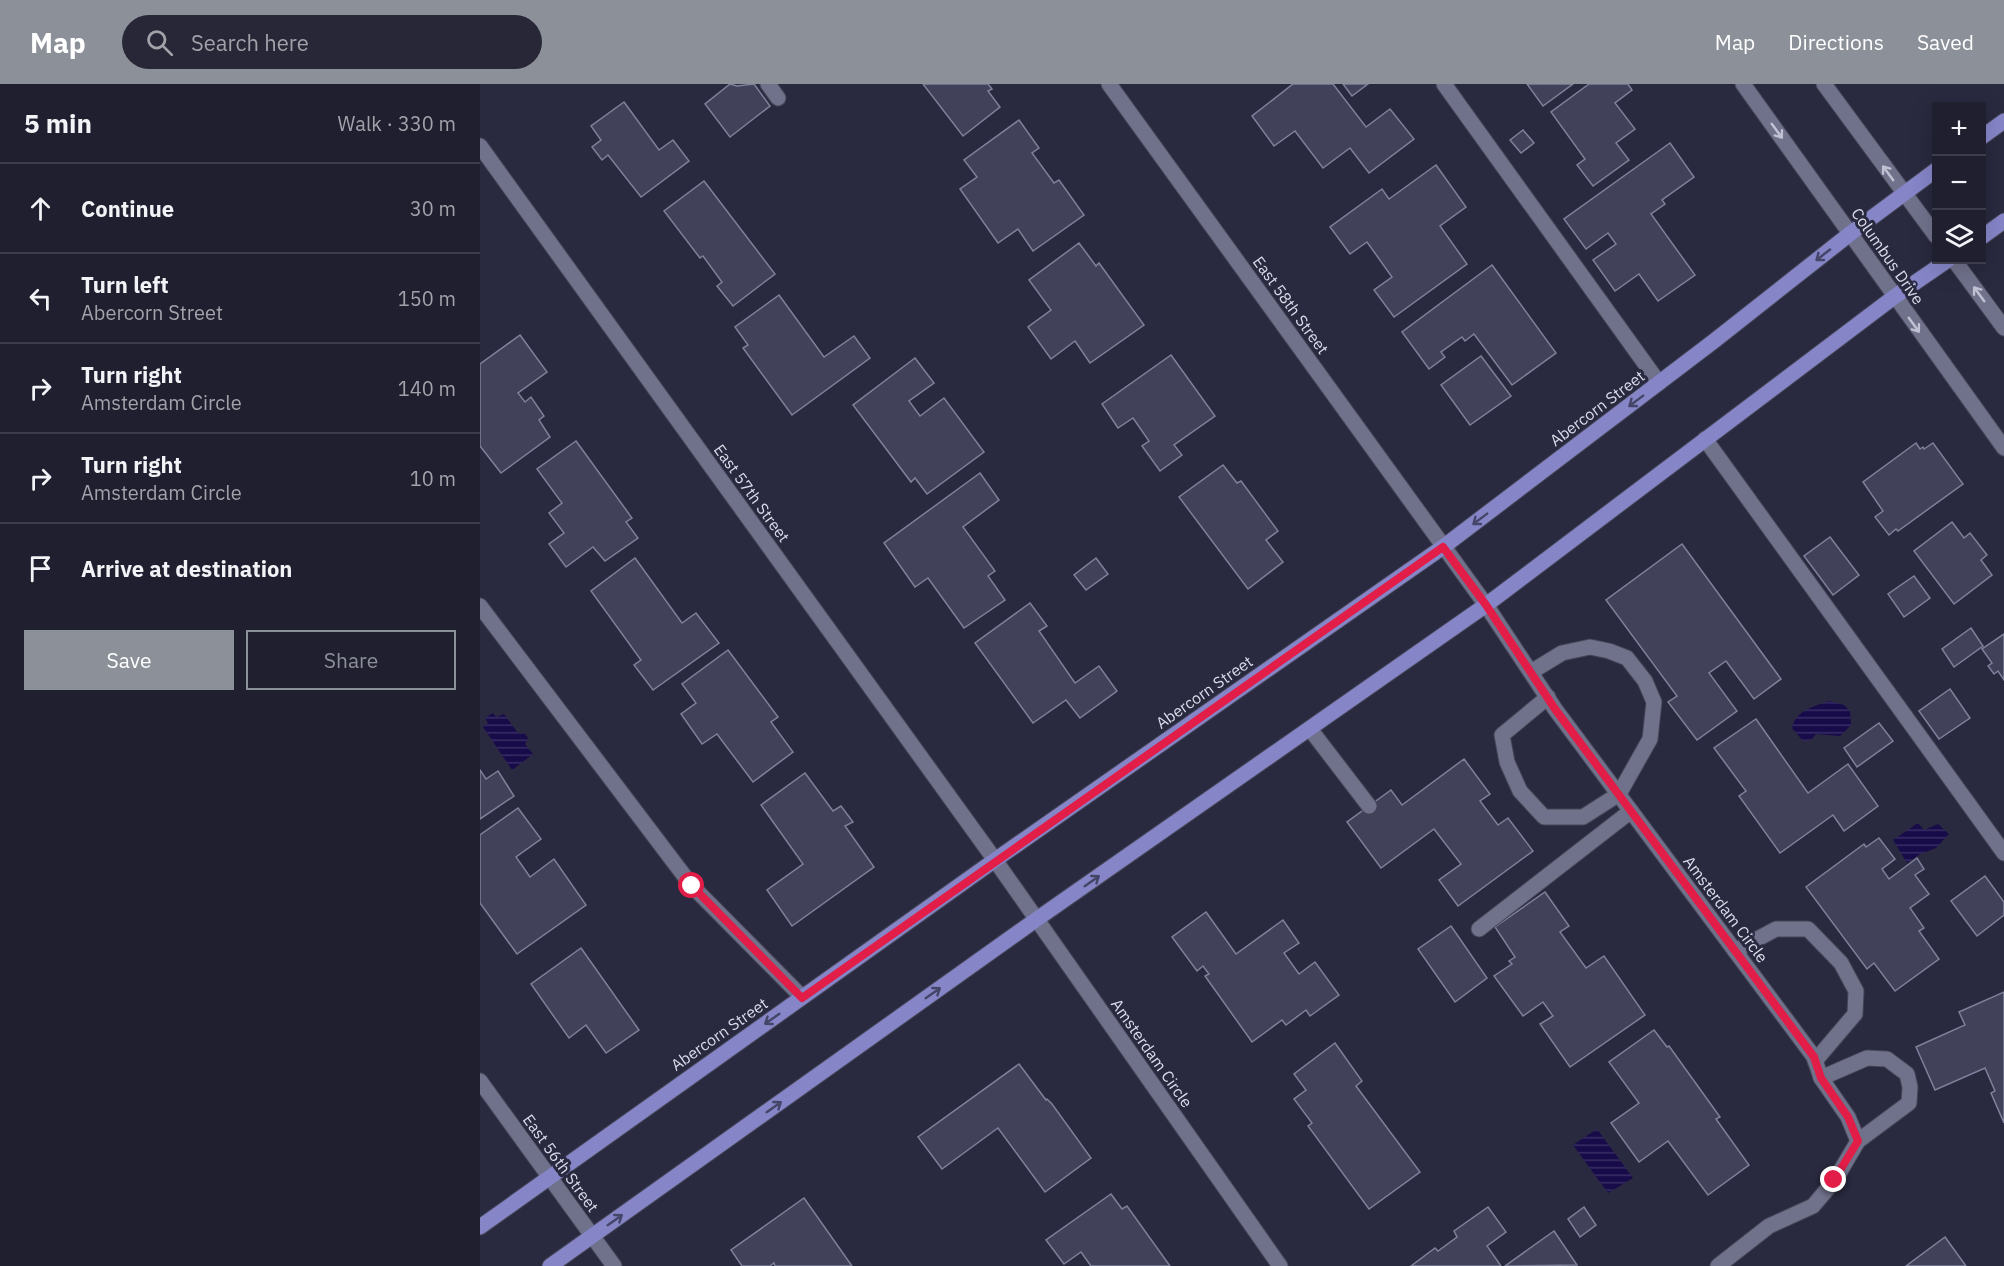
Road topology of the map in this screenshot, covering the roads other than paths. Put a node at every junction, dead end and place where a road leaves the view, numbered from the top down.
1 (768, 84) edge
2 (1109, 84) edge
3 (1444, 84) edge
4 (1743, 84) edge
5 (1824, 84) edge
6 (778, 98) dead end
7 (2004, 121) edge
8 (1986, 134) edge
9 (480, 146) edge
10 (1932, 173) edge
11 (1903, 194) junction
12 (2004, 221) edge
13 (1932, 231) edge
14 (1851, 233) junction
15 (1986, 234) edge
16 (1942, 264) edge
17 (1957, 264) edge
18 (1894, 297) junction
19 (2004, 328) edge
20 (1659, 383) junction
21 (1706, 439) junction
22 (2004, 448) edge
23 (1443, 547) junction
24 (1486, 605) junction
25 (480, 606) edge
26 (1531, 672) junction
27 (1548, 697) junction
28 (1310, 729) junction
29 (1619, 794) junction
30 (1369, 806) dead end
31 (1631, 811) junction
32 (2004, 853) edge
33 (995, 860) junction
34 (1037, 919) junction
35 (1479, 929) dead end
36 (1735, 951) junction
37 (802, 998) junction
38 (1815, 1061) junction
39 (1821, 1078) junction
40 (480, 1081) edge
41 (1858, 1141) junction
42 (549, 1178) junction
43 (480, 1227) edge
44 (591, 1236) junction
45 (550, 1266) edge
46 (614, 1266) edge
47 (1280, 1266) edge
48 (1718, 1266) edge

1 - 6 street
2 - 23 street, East 58th Street
3 - 20 street
4 -> 14 street, Columbus Drive
11 -> 5 street
7 - 8 main road
9 - 33 street, East 57th Street
10 - 11 main road, Abercorn Street
11 - 13 street
11 - 14 main road, Abercorn Street
12 - 15 main road
14 - 18 street, Columbus Drive
14 -> 20 main road, Abercorn Street
16 - 18 main road
19 -> 17 street
18 - 21 main road
18 -> 22 street, Columbus Drive
20 -> 23 main road, Abercorn Street
21 - 24 main road
21 - 32 street
23 - 24 street, Amsterdam Circle
23 - 33 main road, Abercorn Street
24 - 26 street, Amsterdam Circle
24 - 28 main road
25 - 37 street
26 - 27 street, Amsterdam Circle
26 - 29 street
27 - 29 street, Amsterdam Circle
27 - 29 street
28 - 30 street
34 -> 28 main road
29 - 31 street, Amsterdam Circle
31 - 35 street
31 - 36 street, Amsterdam Circle
33 - 34 street, Amsterdam Circle
33 - 37 main road, Abercorn Street
44 -> 34 main road
34 - 47 street, Amsterdam Circle
36 - 38 street, Amsterdam Circle
36 - 38 street
37 -> 42 main road, Abercorn Street
38 - 39 street, Amsterdam Circle
39 - 41 street, Amsterdam Circle
39 - 41 street
40 - 42 street, East 56th Street
41 - 48 street
42 - 43 main road, Abercorn Street
42 - 44 street, East 56th Street
44 - 45 main road
44 - 46 street, East 56th Street

